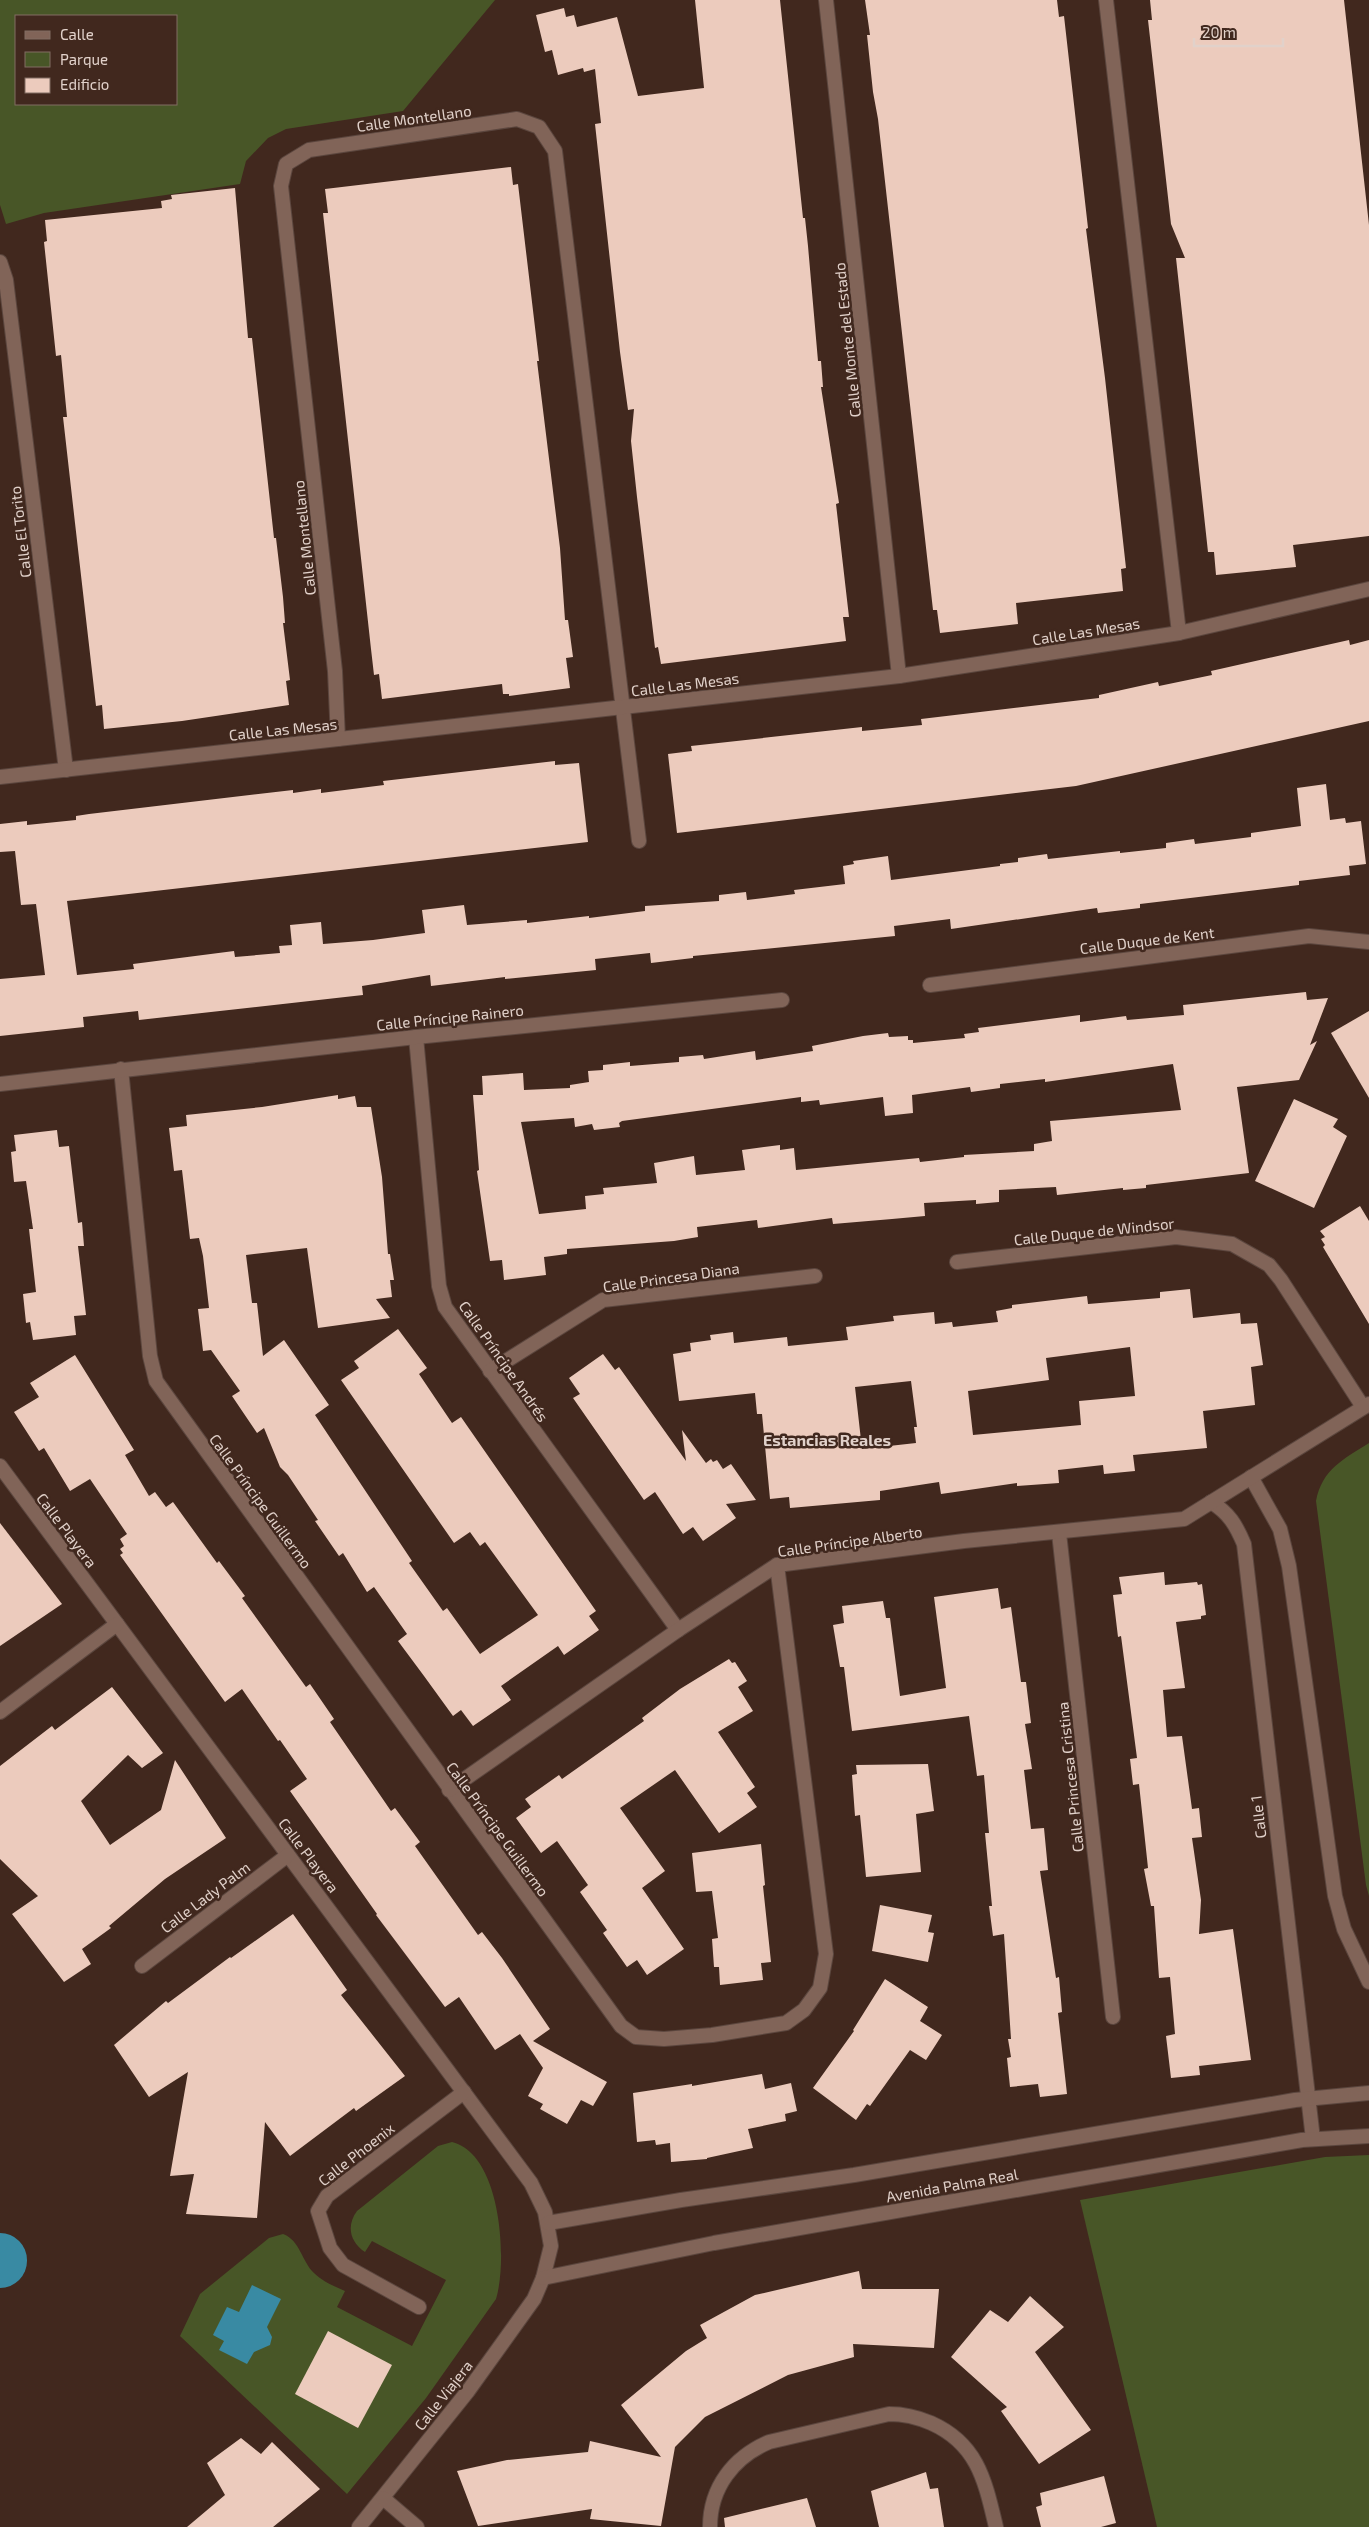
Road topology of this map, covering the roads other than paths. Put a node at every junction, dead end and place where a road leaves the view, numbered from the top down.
1 (826, 0) edge
2 (1106, 0) edge
3 (0, 262) edge
4 (1369, 589) edge
5 (1180, 633) junction
6 (899, 676) junction
7 (622, 707) junction
8 (338, 739) junction
9 (66, 770) junction
10 (0, 777) edge
11 (639, 841) dead end
12 (1369, 942) edge
13 (930, 985) dead end
14 (782, 1000) dead end
15 (416, 1037) junction
16 (121, 1069) junction
17 (0, 1084) edge
18 (957, 1262) dead end
19 (815, 1276) dead end
20 (490, 1371) junction
21 (1366, 1405) edge
22 (0, 1466) edge
23 (1252, 1477) junction
24 (1212, 1502) junction
25 (1060, 1532) junction
26 (778, 1565) junction
27 (117, 1624) junction
28 (678, 1630) junction
29 (0, 1712) edge
30 (449, 1790) junction
31 (288, 1855) junction
32 (142, 1966) dead end
33 (1369, 1982) edge
34 (1113, 2017) dead end
35 (464, 2092) junction
36 (1369, 2093) edge
37 (1308, 2098) junction
38 (1369, 2136) edge
39 (1313, 2139) junction
40 (548, 2223) junction
41 (543, 2278) junction
42 (419, 2307) dead end
43 (382, 2498) junction
44 (359, 2527) edge
45 (417, 2527) edge
46 (710, 2527) edge
47 (996, 2527) edge

1 - 6 street, Calle Monte del Estado
2 - 5 street
3 - 9 street, Calle El Torito
4 - 5 street, Calle Las Mesas
5 - 6 street, Calle Las Mesas
6 - 7 street, Calle Las Mesas
7 - 8 street, Calle Las Mesas
7 - 8 street, Calle Montellano
7 - 11 street, Calle Montellano
8 - 9 street, Calle Las Mesas
9 - 10 street, Calle Las Mesas
12 - 13 street, Calle Duque de Kent
14 - 15 street, Calle Príncipe Rainero
15 - 16 street, Calle Príncipe Rainero
15 - 20 street, Calle Príncipe Andrés
16 - 17 street
16 - 30 street, Calle Príncipe Guillermo
18 - 21 street, Calle Duque de Windsor
19 - 20 street, Calle Princesa Diana
20 - 28 street, Calle Príncipe Andrés
21 - 23 street
22 - 27 street, Calle Playera
23 - 24 street, Calle Príncipe Alberto
23 - 33 street
24 - 25 street, Calle Príncipe Alberto
24 - 37 street, Calle 1
25 - 26 street, Calle Príncipe Alberto
25 - 34 street, Calle Princesa Cristina
26 - 28 street, Calle Príncipe Alberto
26 - 30 street, Calle Príncipe Guillermo
27 - 29 street
27 - 31 street, Calle Playera
28 - 30 street, Calle Príncipe Alberto
31 - 32 street, Calle Lady Palm
31 - 35 street, Calle Playera
35 - 40 street, Calle Playera
35 - 42 street, Calle Phoenix
36 - 37 street, Avenida Palma Real
37 - 39 street, Calle 1
37 - 40 street, Avenida Palma Real
38 - 39 street, Avenida Palma Real
39 - 41 street, Avenida Palma Real
40 - 41 street, Calle Playera
41 - 43 street, Calle Viajera
43 - 44 street, Calle Viajera
43 - 45 street
46 - 47 street

